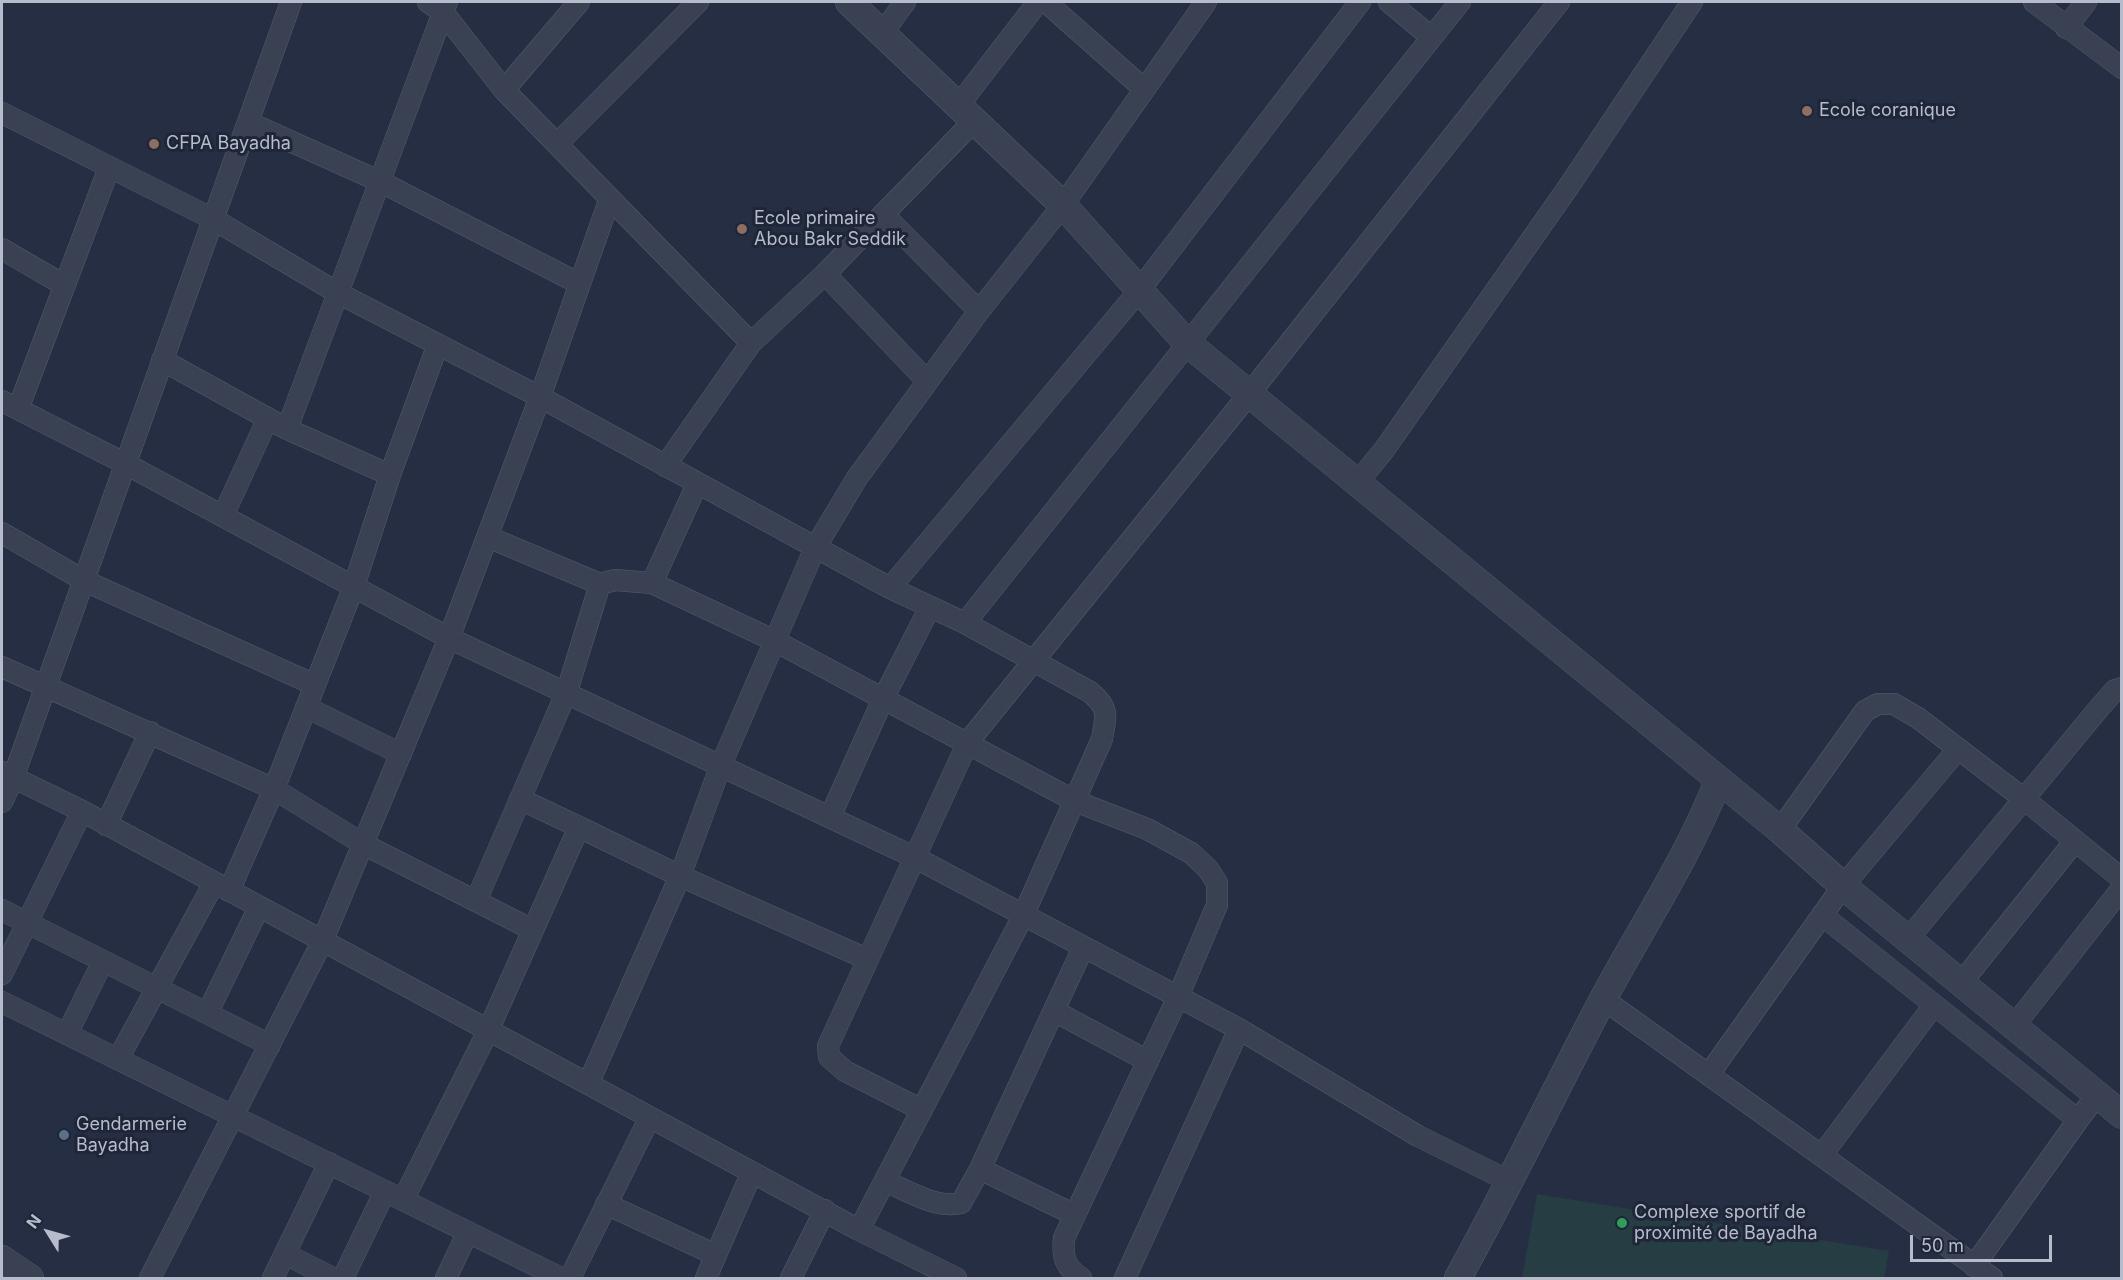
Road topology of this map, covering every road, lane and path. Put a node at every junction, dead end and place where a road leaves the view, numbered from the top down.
1 (291, 2) edge
2 (579, 2) edge
3 (698, 2) edge
4 (849, 2) edge
5 (905, 2) edge
6 (1038, 2) edge
7 (1046, 2) edge
8 (1206, 2) edge
9 (1360, 2) edge
10 (1389, 2) edge
11 (1460, 2) edge
12 (1558, 2) edge
13 (1692, 2) edge
14 (2034, 2) edge
15 (2086, 2) edge
16 (439, 5) edge
17 (2066, 28) junction
18 (883, 32) junction
19 (1431, 38) junction
20 (2121, 68) edge
21 (1144, 89) junction
22 (504, 90) junction
23 (2, 113) edge
24 (966, 113) junction
25 (250, 123) junction
26 (557, 144) junction
27 (109, 168) junction
28 (381, 182) junction
29 (609, 201) junction
30 (1063, 206) junction
31 (883, 214) junction
32 (213, 219) junction
33 (2, 249) edge
34 (825, 274) junction
35 (580, 284) junction
36 (64, 285) junction
37 (1138, 292) junction
38 (338, 293) junction
39 (979, 311) junction
40 (1186, 342) junction
41 (752, 343) junction
42 (438, 344) junction
43 (162, 360) junction
44 (927, 381) junction
45 (1250, 393) junction
46 (540, 397) junction
47 (10, 405) edge
48 (268, 418) junction
49 (287, 429) junction
50 (126, 464) junction
51 (665, 466) junction
52 (390, 475) junction
53 (1357, 483) junction
54 (697, 484) junction
55 (223, 516) junction
56 (2, 533) edge
57 (488, 537) junction
58 (815, 548) junction
59 (86, 581) junction
60 (652, 583) junction
61 (600, 584) junction
62 (354, 586) junction
63 (890, 588) junction
64 (930, 607) junction
65 (965, 623) junction
66 (449, 638) junction
67 (775, 640) junction
68 (1033, 660) junction
69 (2, 667) edge
70 (315, 685) junction
71 (44, 688) junction
72 (2121, 688) edge
73 (567, 691) junction
74 (883, 699) junction
75 (306, 707) junction
76 (150, 732) junction
77 (968, 742) junction
78 (1958, 748) junction
79 (401, 754) junction
80 (721, 765) junction
81 (7, 775) edge
82 (1718, 781) junction
83 (274, 789) junction
84 (520, 799) junction
85 (2024, 799) junction
86 (1075, 801) junction
87 (2, 802) edge
88 (82, 811) junction
89 (830, 817) junction
90 (106, 825) junction
91 (579, 827) junction
92 (1780, 830) junction
93 (2075, 841) junction
94 (363, 844) junction
95 (914, 857) junction
96 (680, 876) junction
97 (2121, 879) edge
98 (1843, 886) junction
99 (222, 887) junction
100 (2121, 888) edge
101 (476, 901) junction
102 (259, 908) junction
103 (2, 910) edge
104 (1822, 915) junction
105 (1023, 916) junction
106 (27, 923) junction
107 (533, 930) junction
108 (1908, 939) junction
109 (322, 942) junction
110 (1083, 948) junction
111 (867, 959) junction
112 (103, 961) junction
113 (2, 974) edge
114 (1961, 983) junction
115 (159, 989) junction
116 (1178, 998) junction
117 (1603, 999) junction
118 (2, 1002) edge
119 (1935, 1005) junction
120 (1054, 1011) junction
121 (208, 1012) junction
122 (2004, 1018) junction
123 (1239, 1029) junction
124 (488, 1031) junction
125 (67, 1034) junction
126 (1976, 1038) junction
127 (270, 1045) junction
128 (118, 1059) junction
129 (1148, 1061) junction
130 (1709, 1074) junction
131 (589, 1082) junction
132 (2097, 1095) junction
133 (922, 1110) junction
134 (2121, 1115) edge
135 (233, 1116) junction
136 (650, 1117) junction
137 (2078, 1120) junction
138 (1822, 1155) junction
139 (328, 1163) junction
140 (980, 1169) junction
141 (752, 1173) junction
142 (885, 1181) junction
143 (1511, 1182) junction
144 (394, 1196) junction
145 (606, 1204) junction
146 (825, 1210) junction
147 (1075, 1215) junction
148 (859, 1230) junction
149 (468, 1232) junction
150 (285, 1254) junction
151 (716, 1256) junction
152 (2, 1259) edge
153 (1974, 1266) junction
154 (30, 1278) edge
155 (150, 1278) edge
156 (273, 1278) edge
157 (333, 1278) edge
158 (343, 1278) edge
159 (446, 1278) edge
160 (561, 1278) edge
161 (570, 1278) edge
162 (706, 1278) edge
163 (791, 1278) edge
164 (956, 1278) edge
165 (1081, 1278) edge
166 (1125, 1278) edge
167 (1458, 1278) edge
168 (1992, 1278) edge

1 - 25 street
2 - 22 street
3 - 26 street
4 - 18 street
5 - 18 street
6 - 24 street
7 - 21 street
8 - 21 street
9 - 37 street
10 - 19 street
11 - 19 street
12 - 45 street
13 - 53 street
14 - 17 street
15 - 17 street
16 - 22 street
16 - 28 street
17 - 20 street
18 - 24 street
19 - 40 street
21 - 30 street
22 - 26 street
23 - 27 street
24 - 30 street
24 - 31 street
25 - 28 street
25 - 32 street
26 - 29 street
27 - 32 street
27 - 36 street
28 - 35 street
28 - 38 street
29 - 35 street
29 - 41 street
30 - 37 street
30 - 39 street
31 - 34 street
31 - 39 street
32 - 38 street
32 - 43 street
33 - 36 street
34 - 41 street
34 - 44 street
35 - 46 street
36 - 47 street
37 - 40 street
37 - 63 street
38 - 42 street
38 - 49 street
39 - 44 street
40 - 45 street
40 - 65 street
41 - 51 street
42 - 46 street
42 - 52 street
43 - 48 street
43 - 50 street
44 - 58 street
45 - 53 street
45 - 68 street
46 - 51 street
46 - 57 street
47 - 50 street
48 - 49 street
48 - 55 street
49 - 52 street
50 - 55 street
50 - 59 street
51 - 54 street
52 - 62 street
53 - 82 street
54 - 58 street
54 - 60 street
55 - 62 street
56 - 59 street
57 - 61 street
57 - 66 street
58 - 63 street
58 - 67 street
59 - 70 street
59 - 71 street
60 - 61 street
60 - 67 street
61 - 73 street
62 - 66 street
62 - 70 street
63 - 64 street
64 - 65 street
64 - 74 street
65 - 68 street
66 - 73 street
66 - 79 street
67 - 74 street
67 - 80 street
68 - 77 street
68 - 86 street
69 - 71 street
70 - 75 street
71 - 76 street
71 - 81 street
72 - 85 street
73 - 80 street
73 - 84 street
74 - 77 street
74 - 89 street
75 - 79 street
75 - 83 street
76 - 83 street
76 - 90 street
77 - 86 street
77 - 95 street
78 - 85 street
78 - 92 street
78 - 98 street
79 - 94 street
80 - 89 street
80 - 96 street
81 - 87 street
81 - 88 street
82 - 92 street
82 - 117 street
83 - 94 street
83 - 99 street
84 - 91 street
84 - 101 street
85 - 93 street
85 - 108 street
86 - 105 street
86 - 116 street
88 - 90 street
88 - 106 street
89 - 95 street
90 - 99 street
91 - 96 street
91 - 107 street
92 - 98 street
93 - 97 street
93 - 114 street
94 - 101 street
94 - 109 street
95 - 105 street
95 - 111 street
96 - 111 street
96 - 131 street
98 - 104 street
98 - 108 street
99 - 102 street
99 - 115 street
100 - 122 street
101 - 107 street
102 - 109 street
102 - 121 street
103 - 106 street
104 - 119 street
104 - 130 street
105 - 110 street
105 - 133 street
106 - 112 street
106 - 113 street
107 - 124 street
108 - 114 street
109 - 124 street
109 - 127 street
110 - 116 street
110 - 120 street
111 - 133 street
112 - 115 street
112 - 125 street
114 - 122 street
115 - 121 street
115 - 128 street
116 - 123 street
116 - 129 street
117 - 130 street
117 - 143 street
118 - 125 street
119 - 126 street
119 - 138 street
120 - 129 street
120 - 140 street
121 - 127 street
122 - 126 street
122 - 132 street
123 - 143 street
123 - 166 street
124 - 131 street
124 - 144 street
125 - 128 street
126 - 137 street
127 - 135 street
128 - 135 street
129 - 147 street
130 - 138 street
131 - 136 street
132 - 134 street
132 - 137 street
133 - 142 street
135 - 139 street
135 - 155 street
136 - 141 street
136 - 145 street
137 - 153 street
138 - 153 street
139 - 144 street
139 - 150 street
140 - 142 street
140 - 147 street
141 - 146 street
141 - 151 street
142 - 148 street
143 - 167 street
144 - 149 street
144 - 158 street
145 - 151 street
145 - 161 street
146 - 148 street
146 - 163 street
147 - 165 street
148 - 164 street
149 - 159 street
149 - 160 street
150 - 156 street
150 - 157 street
151 - 162 street
152 - 154 street
153 - 168 street

